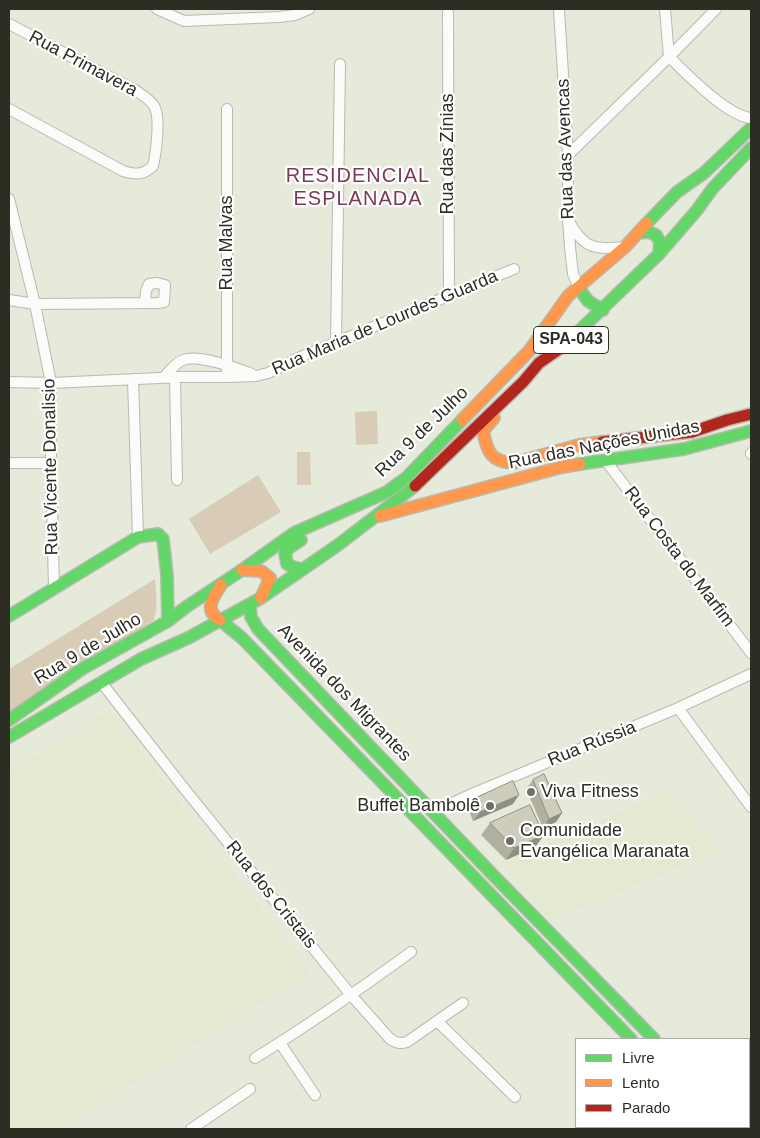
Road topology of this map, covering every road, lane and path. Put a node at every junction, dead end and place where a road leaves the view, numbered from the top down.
1 (157, 9) edge
2 (208, 9) edge
3 (309, 9) edge
4 (558, 9) edge
5 (665, 9) edge
6 (716, 9) edge
7 (295, 12) edge
8 (448, 13) dead end
9 (209, 20) junction
10 (9, 24) edge
11 (669, 57) junction
12 (340, 64) dead end
13 (9, 109) edge
14 (227, 109) dead end
15 (751, 118) edge
16 (751, 128) edge
17 (751, 148) edge
18 (568, 155) junction
19 (9, 199) edge
20 (568, 220) junction
21 (638, 233) junction
22 (625, 247) junction
23 (659, 254) junction
24 (514, 269) dead end
25 (579, 288) junction
26 (449, 295) junction
27 (9, 300) edge
28 (145, 303) dead end
29 (35, 304) junction
30 (603, 310) junction
31 (336, 342) junction
32 (227, 364) junction
33 (256, 376) junction
34 (227, 377) junction
35 (163, 378) junction
36 (175, 378) junction
37 (133, 379) junction
38 (9, 382) edge
39 (523, 382) junction
40 (52, 383) junction
41 (751, 414) edge
42 (751, 431) edge
43 (606, 460) junction
44 (9, 463) edge
45 (51, 463) junction
46 (176, 480) dead end
47 (387, 492) junction
48 (376, 517) junction
49 (138, 537) junction
50 (303, 569) junction
51 (242, 570) junction
52 (224, 582) junction
53 (54, 589) junction
54 (261, 598) junction
55 (250, 605) junction
56 (9, 616) edge
57 (220, 620) junction
58 (168, 621) junction
59 (140, 638) junction
60 (751, 653) edge
61 (751, 674) edge
62 (102, 682) junction
63 (678, 708) junction
64 (9, 720) edge
65 (9, 737) edge
66 (361, 760) junction
67 (423, 801) junction
68 (751, 807) edge
69 (433, 812) junction
70 (448, 851) junction
71 (536, 920) junction
72 (411, 952) dead end
73 (570, 954) junction
74 (555, 961) junction
75 (597, 980) junction
76 (582, 988) junction
77 (351, 995) junction
78 (463, 1003) dead end
79 (438, 1020) junction
80 (630, 1038) edge
81 (653, 1038) edge
82 (280, 1042) junction
83 (255, 1058) dead end
84 (250, 1089) dead end
85 (315, 1095) dead end
86 (515, 1098) dead end
87 (190, 1129) edge

1 - 9 street
2 - 9 street
3 - 7 street
4 - 18 street, Rua das Avencas
5 - 11 street
6 - 11 street
7 - 9 street
8 - 26 street, Rua das Zínias
10 - 13 street, Rua Primavera
11 - 15 street
11 - 18 street
12 - 31 street
14 - 32 street, Rua Malvas
16 - 21 main road, Rua 9 de Julho / SPA-043
17 - 23 main road, Rua 9 de Julho / SPA-043
18 - 20 street, Rua das Avencas
19 - 29 street, Rua Vicente Donalisio
20 - 22 street
20 - 25 street, Rua das Avencas
21 - 22 main road, Rua 9 de Julho / SPA-043
21 - 23 main road
22 - 25 main road, Rua 9 de Julho / SPA-043
23 - 30 main road, Rua 9 de Julho / SPA-043
24 - 26 street, Rua Maria de Lourdes Guarda
25 - 30 main road
25 - 47 main road, Rua 9 de Julho / SPA-043
26 - 31 street, Rua Maria de Lourdes Guarda
27 - 29 street
28 - 29 street
29 - 40 street, Rua Vicente Donalisio
30 - 39 main road, Rua 9 de Julho / SPA-043
31 - 33 street, Rua Maria de Lourdes Guarda
32 - 33 street, Rua Maria de Lourdes Guarda
32 - 34 street, Rua Malvas
32 - 35 street, Rua Maria de Lourdes Guarda
33 - 34 street, Rua Maria de Lourdes Guarda
34 - 36 street, Rua Maria de Lourdes Guarda
35 - 36 street, Rua Maria de Lourdes Guarda
35 - 37 street
36 - 46 street
37 - 40 street
37 - 49 street
38 - 40 street
39 - 41 main road, Rua das Nações Unidas
39 - 48 main road, Rua 9 de Julho / SPA-043
40 - 45 street, Rua Vicente Donalisio
42 - 43 main road, Rua das Nações Unidas
43 - 48 main road, Rua das Nações Unidas
43 - 60 street, Rua Costa do Marfim
44 - 45 street
45 - 53 street, Rua Vicente Donalisio
47 - 50 main road
47 - 51 main road, Rua 9 de Julho
48 - 50 main road, Rua 9 de Julho
49 - 53 main road
49 - 58 main road
50 - 54 main road, Rua 9 de Julho
51 - 52 main road, Rua 9 de Julho
51 - 54 main road
52 - 57 main road
52 - 58 main road, Rua 9 de Julho
53 - 56 main road
54 - 55 main road, Rua 9 de Julho
55 - 57 main road, Rua 9 de Julho
55 - 67 main road, Avenida dos Migrantes
57 - 62 main road, Rua 9 de Julho
57 - 66 main road, Avenida dos Migrantes
58 - 59 main road, Rua 9 de Julho
59 - 62 main road
59 - 64 main road, Rua 9 de Julho
61 - 63 street, Rua Rússia
62 - 65 main road, Rua 9 de Julho
62 - 77 street, Rua dos Cristais
63 - 68 street
63 - 69 street, Rua Rússia
66 - 67 main road, Avenida dos Migrantes
66 - 70 main road, Avenida dos Migrantes
67 - 69 main road, Avenida dos Migrantes
69 - 71 main road, Avenida dos Migrantes
70 - 71 main road, Avenida dos Migrantes
70 - 74 main road, Avenida dos Migrantes
71 - 73 main road, Avenida dos Migrantes
72 - 77 street
73 - 74 main road
73 - 75 main road, Avenida dos Migrantes
74 - 76 main road, Avenida dos Migrantes
75 - 76 main road
75 - 81 main road, Avenida dos Migrantes
76 - 80 main road, Avenida dos Migrantes
77 - 79 street, Rua dos Cristais
77 - 82 street
78 - 79 street, Rua dos Cristais
79 - 86 street
82 - 83 street
82 - 85 street
84 - 87 street

